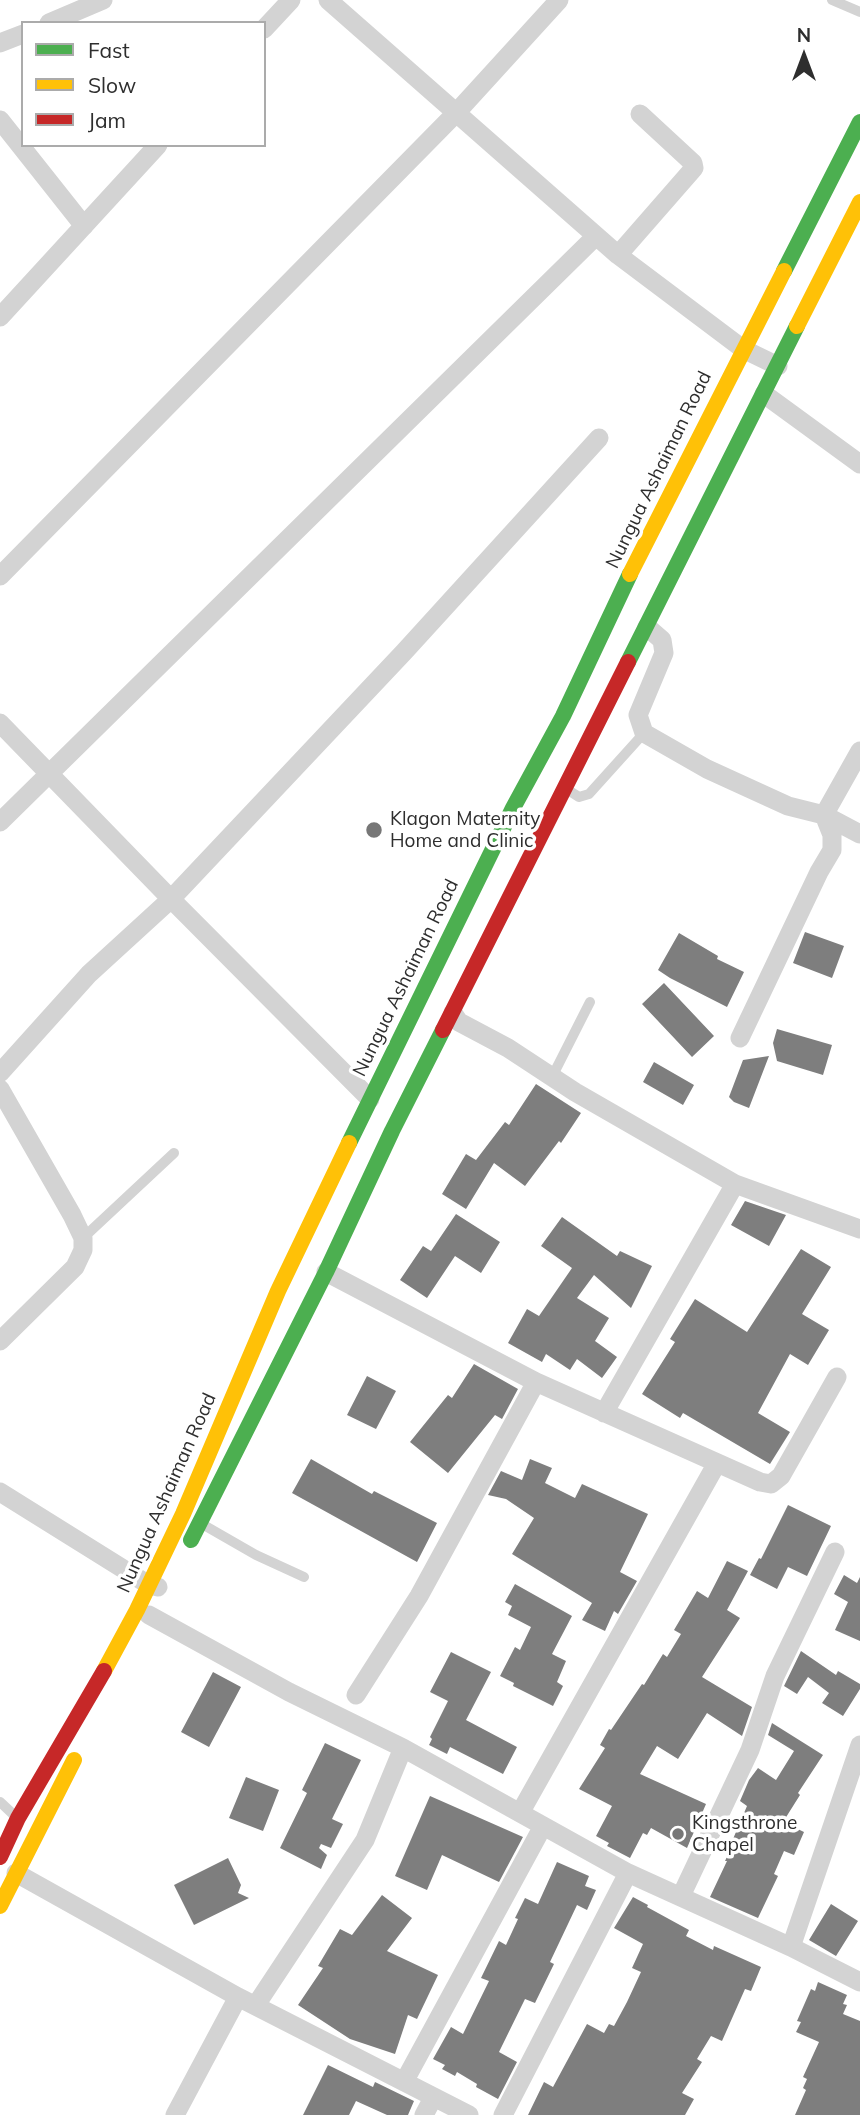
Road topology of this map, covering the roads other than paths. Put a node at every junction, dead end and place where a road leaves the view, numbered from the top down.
1 (103, 0) edge
2 (291, 0) edge
3 (328, 0) edge
4 (558, 0) edge
5 (832, 0) edge
6 (860, 12) edge
7 (54, 21) edge
8 (266, 27) edge
9 (21, 35) edge
10 (0, 43) edge
11 (456, 113) junction
12 (640, 114) dead end
13 (0, 120) edge
14 (860, 122) edge
15 (21, 146) edge
16 (21, 147) edge
17 (156, 147) edge
18 (860, 202) edge
19 (84, 226) junction
20 (596, 236) junction
21 (618, 255) junction
22 (0, 317) edge
23 (743, 349) junction
24 (778, 366) junction
25 (764, 394) junction
26 (598, 438) dead end
27 (860, 464) edge
28 (0, 576) edge
29 (647, 626) junction
30 (0, 723) edge
31 (644, 733) junction
32 (860, 751) edge
33 (49, 772) junction
34 (565, 788) junction
35 (824, 815) junction
36 (0, 822) edge
37 (860, 834) edge
38 (171, 899) junction
39 (590, 1002) dead end
40 (453, 1013) junction
41 (740, 1038) dead end
42 (0, 1073) edge
43 (552, 1077) junction
44 (0, 1089) edge
45 (370, 1098) junction
46 (174, 1153) dead end
47 (735, 1184) junction
48 (860, 1229) edge
49 (83, 1238) junction
50 (326, 1272) junction
51 (0, 1341) edge
52 (837, 1377) dead end
53 (536, 1382) junction
54 (604, 1413) junction
55 (717, 1463) junction
56 (0, 1492) edge
57 (200, 1524) junction
58 (835, 1552) dead end
59 (304, 1577) dead end
60 (156, 1587) junction
61 (149, 1615) junction
62 (356, 1695) dead end
63 (98, 1713) dead end
64 (860, 1745) edge
65 (403, 1748) junction
66 (79, 1750) dead end
67 (0, 1802) edge
68 (520, 1813) junction
69 (18, 1818) junction
70 (543, 1826) junction
71 (0, 1857) edge
72 (16, 1872) junction
73 (628, 1873) junction
74 (681, 1896) junction
75 (0, 1906) edge
76 (790, 1947) junction
77 (860, 1982) edge
78 (247, 2001) junction
79 (404, 2082) junction
80 (429, 2106) edge
81 (175, 2115) edge
82 (469, 2115) edge
83 (503, 2115) edge

1 - 7 street
2 - 8 street
3 - 11 street
4 - 11 street
5 - 6 lane
9 - 10 street
11 - 20 street
11 - 28 street
12 - 21 street
13 - 15 street
14 - 23 main road, Nungua Ashaiman Road
16 - 19 street
17 - 19 street
18 - 24 main road, Nungua Ashaiman Road
19 - 22 street
20 - 21 street
20 - 33 street
21 - 23 street
23 - 24 street
23 - 45 main road, Nungua Ashaiman Road
24 - 25 main road, Nungua Ashaiman Road
25 - 27 street
25 - 29 main road, Nungua Ashaiman Road
26 - 38 street
29 - 31 street
29 - 34 main road, Nungua Ashaiman Road
30 - 33 street
31 - 34 lane
31 - 35 street
32 - 35 street
33 - 36 street
33 - 38 street
34 - 40 main road, Nungua Ashaiman Road
35 - 37 street
35 - 41 street
38 - 42 street
38 - 45 street
39 - 43 lane
40 - 43 street
40 - 50 main road, Nungua Ashaiman Road
43 - 47 street
44 - 49 street
45 - 60 main road, Nungua Ashaiman Road
46 - 49 lane
47 - 48 street
47 - 54 street
49 - 51 street
50 - 53 street
50 - 57 main road, Nungua Ashaiman Road
52 - 55 street
53 - 54 street
53 - 62 street
54 - 55 street
55 - 68 street
56 - 60 street
57 - 59 lane
57 - 60 main road, Nungua Ashaiman Road
58 - 74 street
60 - 61 main road, Nungua Ashaiman Road
60 - 69 main road, Nungua Ashaiman Road
61 - 63 main road, Nungua Ashaiman Road
61 - 65 street
64 - 76 street
65 - 68 street
65 - 78 street
66 - 72 main road
67 - 69 lane
68 - 70 street
69 - 71 main road, Nungua Ashaiman Road
70 - 73 street
70 - 79 street
72 - 75 main road
72 - 78 street
73 - 74 street
73 - 83 street
74 - 76 street
76 - 77 street
78 - 79 street
78 - 81 street
79 - 80 street
80 - 82 street

